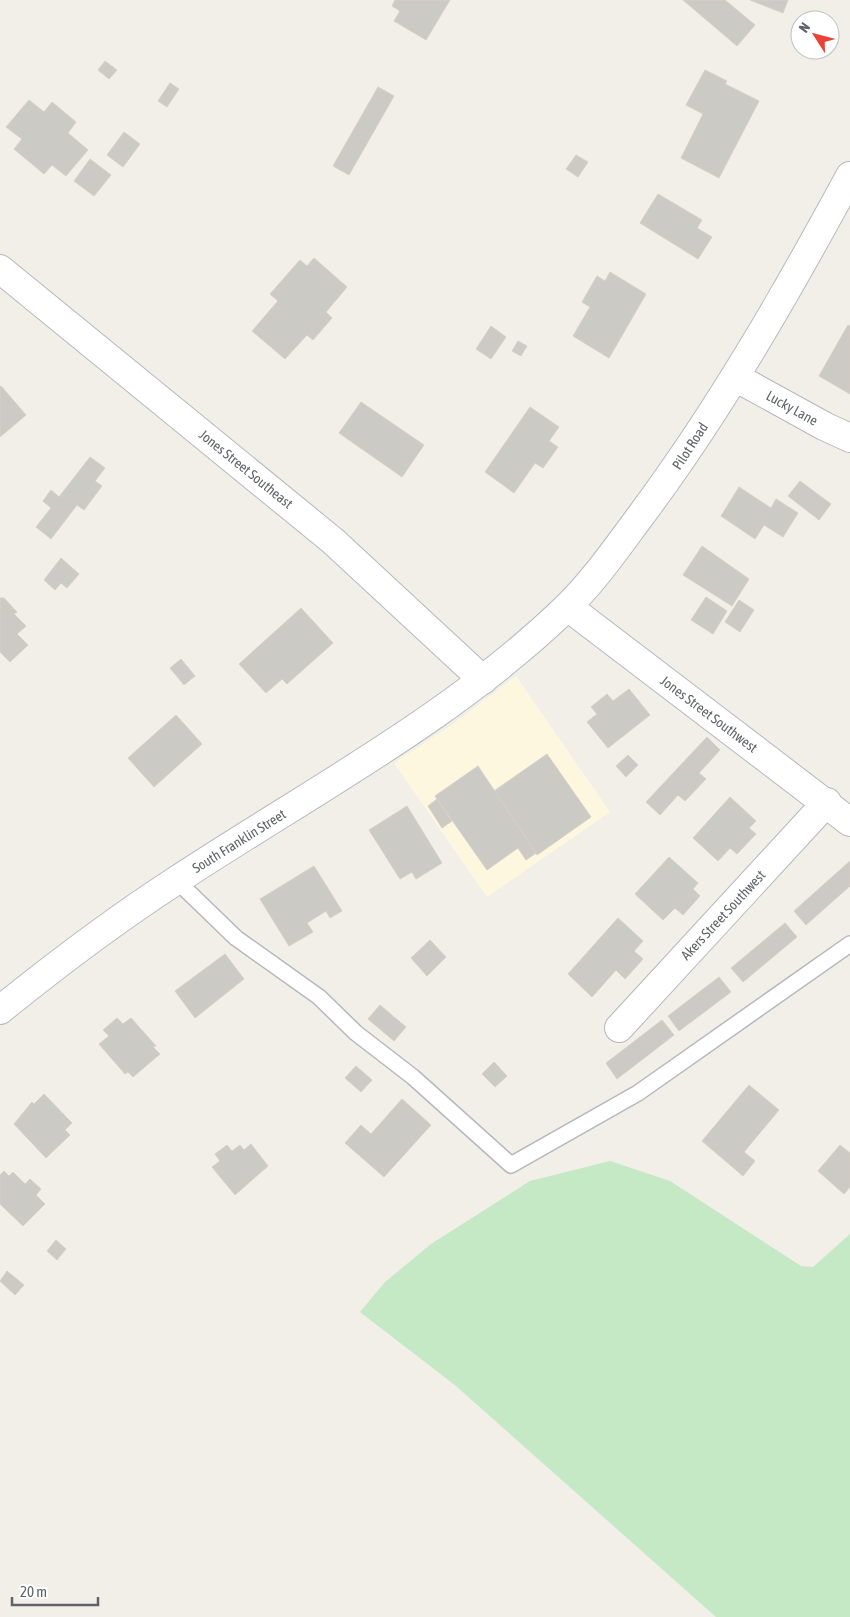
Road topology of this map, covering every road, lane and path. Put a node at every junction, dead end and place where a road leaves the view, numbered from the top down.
1 (850, 176) edge
2 (0, 269) edge
3 (735, 377) junction
4 (850, 438) edge
5 (568, 607) junction
6 (483, 680) junction
7 (827, 802) junction
8 (850, 822) edge
9 (176, 880) junction
10 (850, 944) edge
11 (0, 1010) edge
12 (619, 1028) dead end

1 - 3 street, Pilot Road
2 - 6 street, Jones Street Southeast
3 - 4 street, Lucky Lane
3 - 5 street, Pilot Road
5 - 6 street, Pilot Road
5 - 7 street, Jones Street Southwest
6 - 9 street, South Franklin Street
7 - 8 street, Jones Street Southwest
7 - 12 street, Akers Street Southwest
9 - 10 lane
9 - 11 street, South Franklin Street

